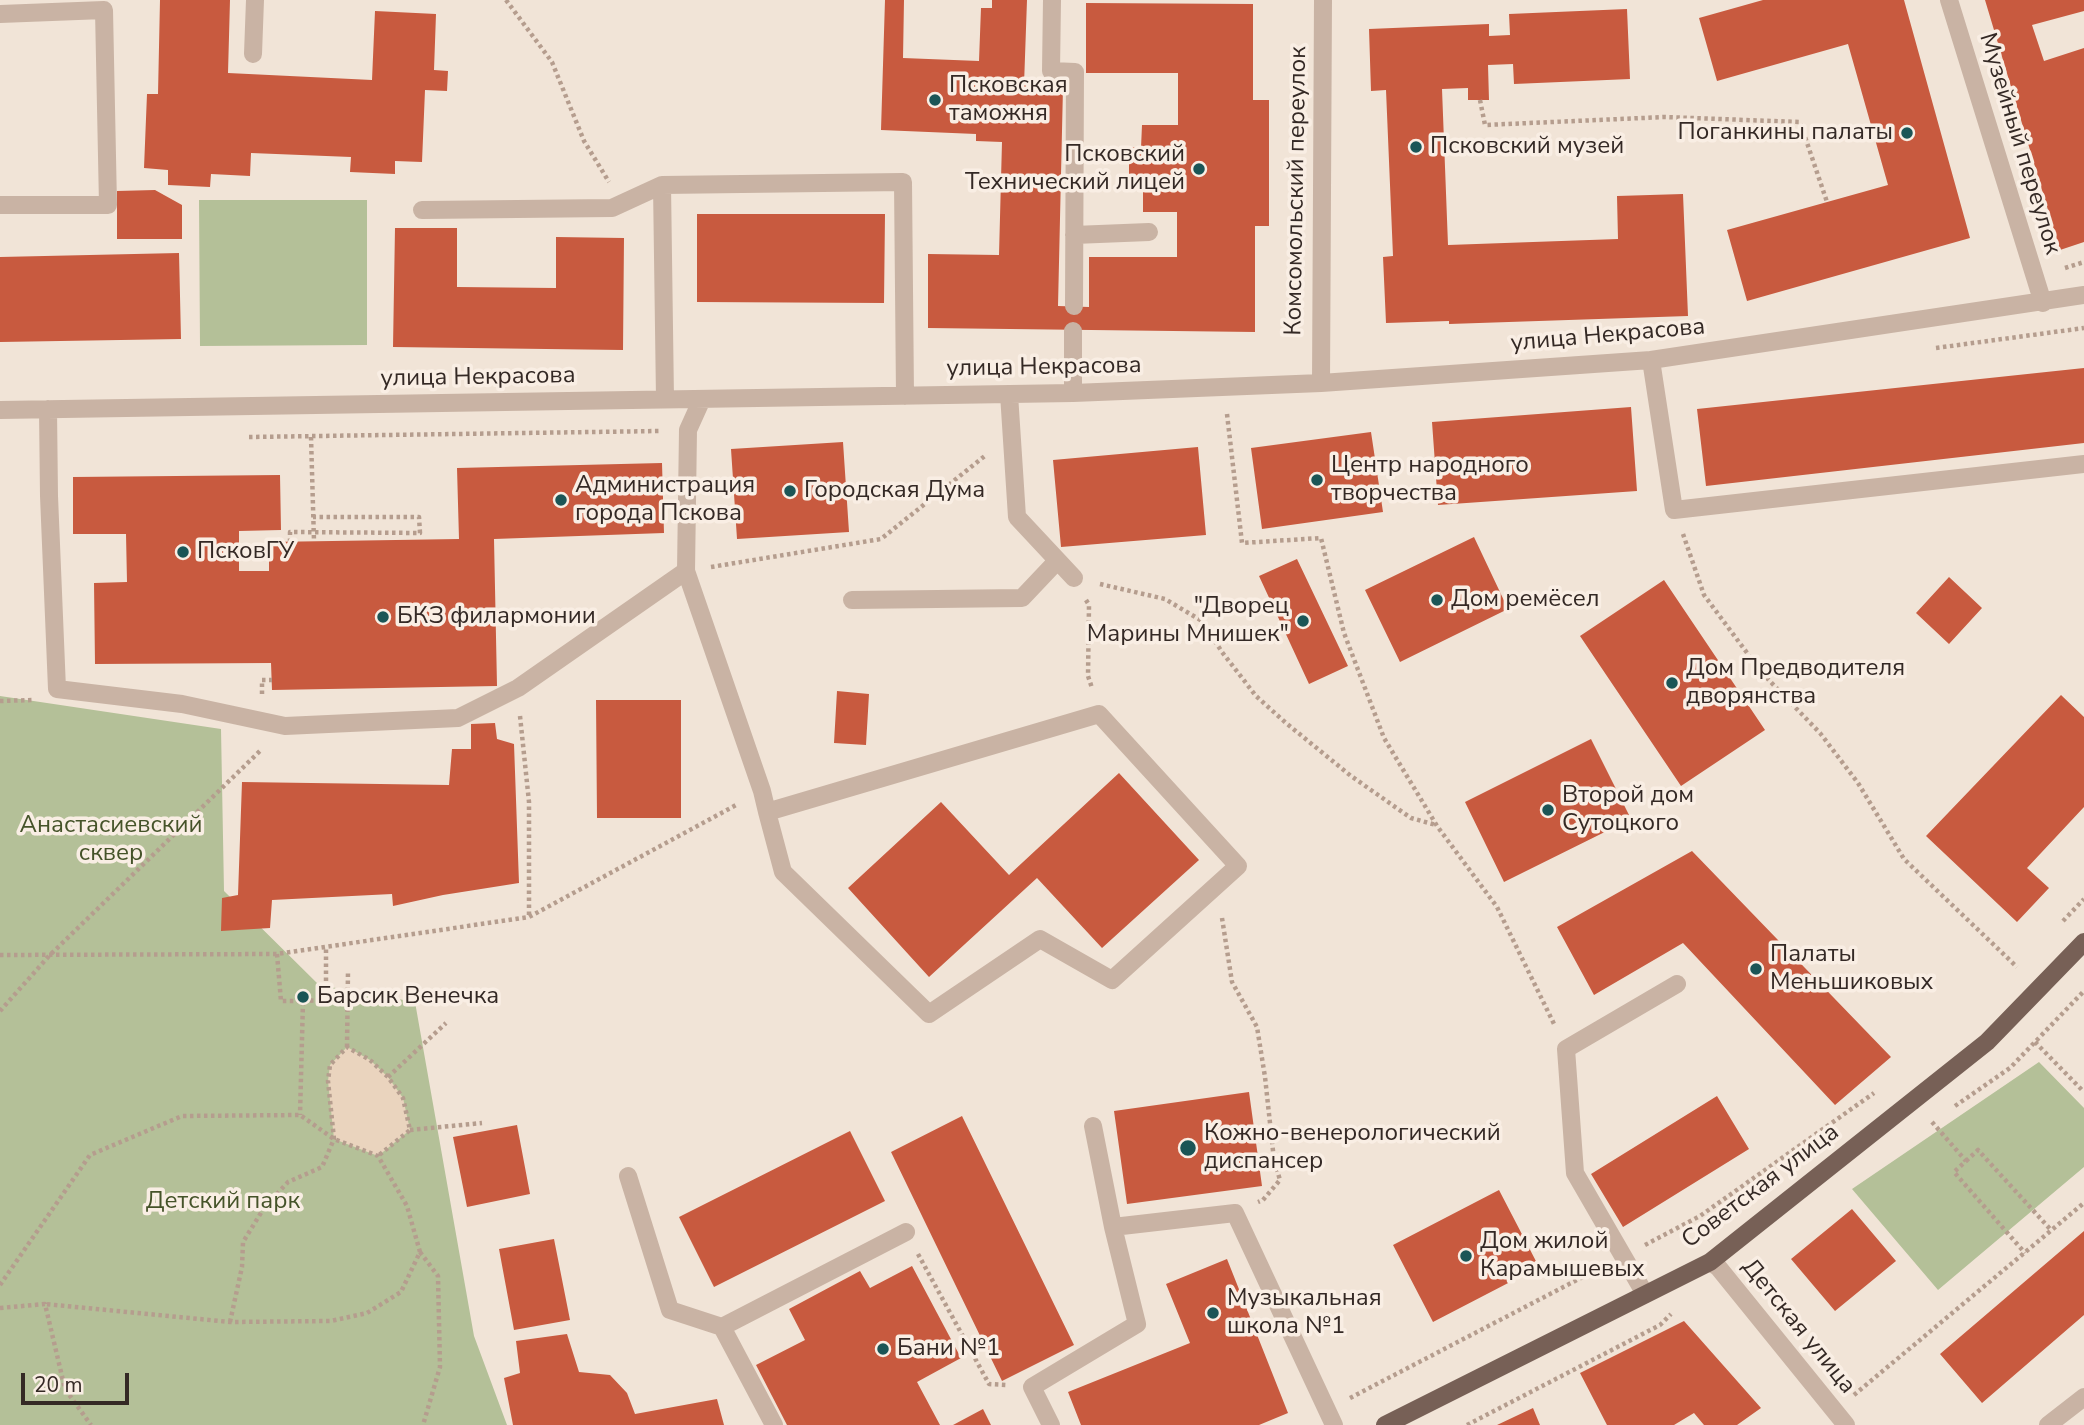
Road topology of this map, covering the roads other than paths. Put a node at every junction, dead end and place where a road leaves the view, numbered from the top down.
1 (3, 0) edge
2 (254, 0) edge
3 (1052, 0) edge
4 (1323, 0) edge
5 (1949, 0) edge
6 (0, 5) edge
7 (0, 14) edge
8 (253, 54) dead end
9 (662, 185) junction
10 (0, 205) edge
11 (422, 210) dead end
12 (1149, 232) dead end
13 (1073, 235) junction
14 (2084, 295) edge
15 (2043, 303) junction
16 (1074, 306) dead end
17 (1073, 331) dead end
18 (1651, 360) junction
19 (1321, 383) junction
20 (1073, 393) junction
21 (1009, 394) junction
22 (905, 396) junction
23 (702, 399) junction
24 (665, 400) junction
25 (48, 409) junction
26 (0, 410) edge
27 (2084, 464) edge
28 (1057, 561) junction
29 (686, 571) junction
30 (1074, 578) road end
31 (852, 600) dead end
32 (767, 812) junction
33 (2084, 942) edge
34 (1677, 984) dead end
35 (1093, 1126) dead end
36 (628, 1177) dead end
37 (1112, 1227) junction
38 (906, 1232) road end
39 (1710, 1262) junction
40 (1645, 1294) junction
41 (722, 1327) junction
42 (2084, 1397) edge
43 (1330, 1417) edge
44 (1840, 1418) edge
45 (774, 1425) edge
46 (1051, 1425) edge
47 (1385, 1425) edge
48 (2048, 1425) edge

1 - 6 street
2 - 8 street
3 - 13 street
4 - 19 street, Комсомольский переулок
5 - 15 street, Музейный переулок
7 - 10 street
9 - 11 street
9 - 22 street
9 - 24 street
12 - 13 street
13 - 16 street
14 - 15 street, улица Некрасова
15 - 18 street, улица Некрасова
17 - 20 street
18 - 19 street, улица Некрасова
18 - 27 street
19 - 20 street, улица Некрасова
20 - 21 street, улица Некрасова
21 - 22 street, улица Некрасова
21 - 28 street
22 - 23 street, улица Некрасова
23 - 24 street, улица Некрасова
23 - 29 street
24 - 25 street, улица Некрасова
25 - 26 street, улица Некрасова
25 - 29 street
28 - 30 street
28 - 31 street
29 - 32 street
32 - 32 street
33 - 39 main road, Советская улица
34 - 40 street
35 - 37 street
36 - 41 street
37 - 43 street
37 - 46 street
38 - 41 street
39 - 40 main road, Советская улица
39 - 44 street, Детская улица
40 - 47 main road, Советская улица
41 - 45 street
42 - 48 street

